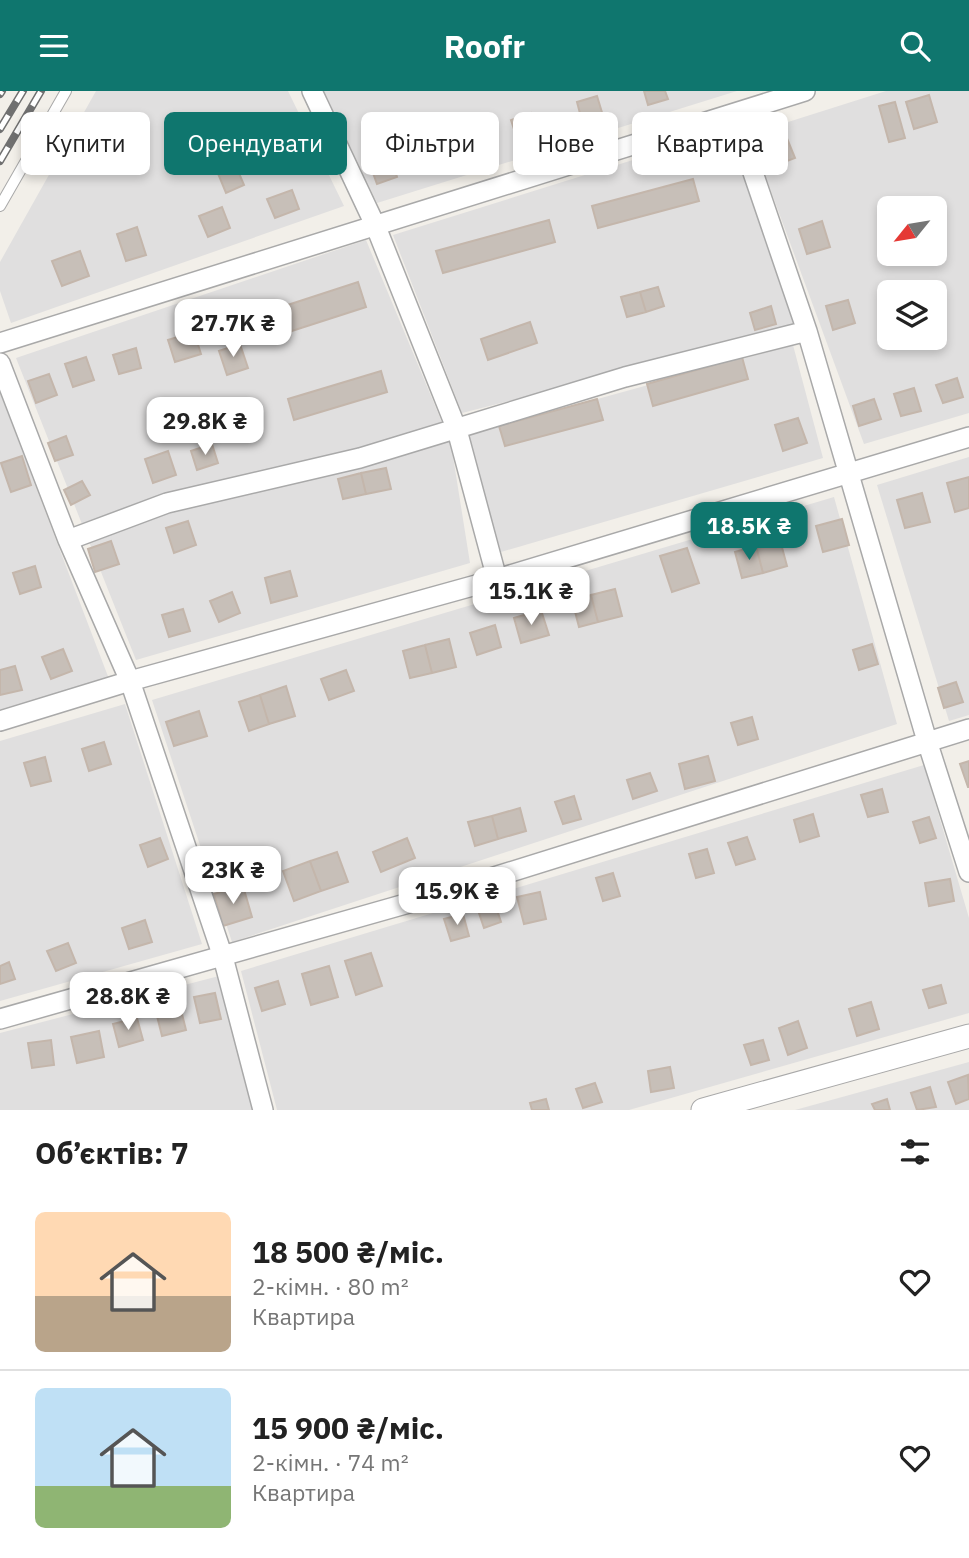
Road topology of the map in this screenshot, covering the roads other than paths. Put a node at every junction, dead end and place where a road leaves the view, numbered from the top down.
1 (66, 91) edge
2 (312, 91) edge
3 (805, 91) edge
4 (739, 112) edge
5 (632, 146) edge
6 (754, 175) edge
7 (0, 206) edge
8 (376, 227) junction
9 (807, 331) junction
10 (0, 343) edge
11 (0, 363) edge
12 (457, 430) junction
13 (969, 437) edge
14 (850, 472) junction
15 (68, 540) junction
16 (497, 579) junction
17 (130, 681) junction
18 (0, 722) edge
19 (969, 729) edge
20 (927, 741) junction
21 (969, 872) edge
22 (223, 957) junction
23 (0, 1019) edge
24 (969, 1036) edge
25 (263, 1110) edge
26 (703, 1110) edge

1 - 7 lane
2 - 8 street
3 - 4 street
5 - 8 street
6 - 9 street
8 - 10 street
8 - 12 street
9 - 12 street
9 - 14 street
11 - 15 street
12 - 15 street
12 - 16 street
13 - 14 street
14 - 16 street
14 - 20 street
15 - 17 street
16 - 17 street
17 - 18 street
17 - 22 street
19 - 20 street
20 - 21 street
20 - 22 street
22 - 23 street
22 - 25 street
24 - 26 street

